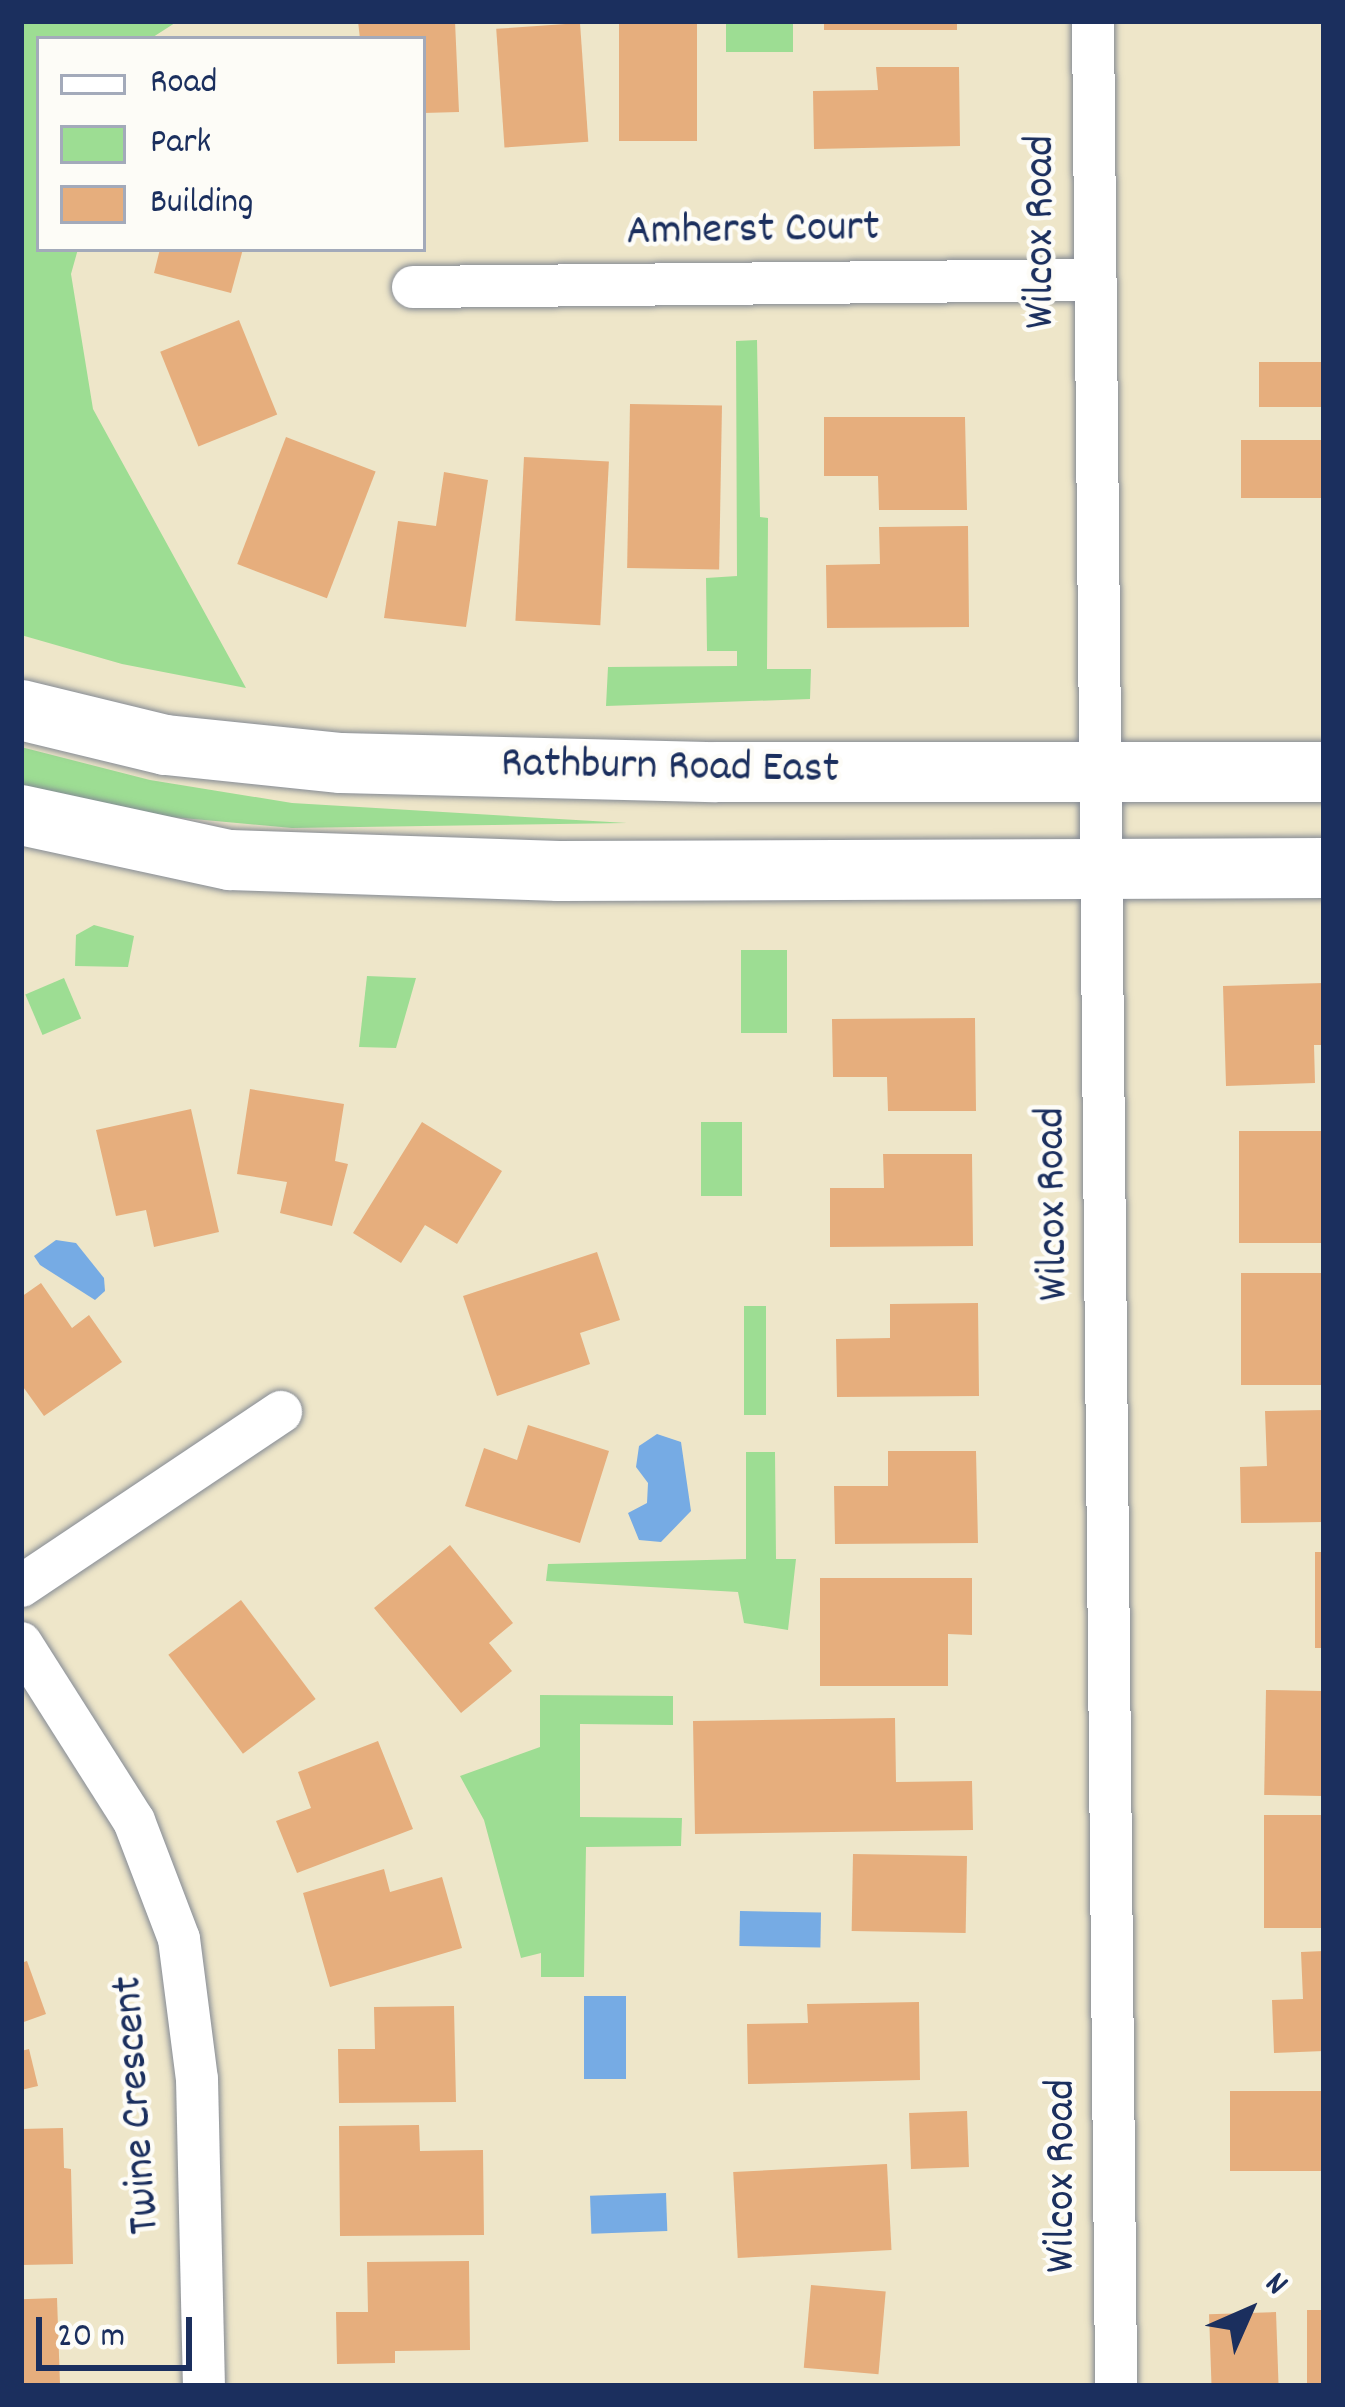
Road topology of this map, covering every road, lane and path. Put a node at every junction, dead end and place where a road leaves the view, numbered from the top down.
1 (1093, 21) edge
2 (1095, 280) junction
3 (413, 287) dead end
4 (21, 710) edge
5 (1096, 770) junction
6 (1324, 772) edge
7 (21, 815) edge
8 (1099, 868) junction
9 (1324, 868) edge
10 (280, 1412) dead end
11 (21, 1586) edge
12 (21, 1643) edge
13 (204, 2386) edge
14 (1116, 2386) edge

1 - 2 street, Wilcox Road
2 - 3 street, Amherst Court
2 - 5 street, Wilcox Road
4 - 5 street, Rathburn Road East
5 - 6 street, Rathburn Road East
5 - 8 street, Wilcox Road
7 - 8 street
8 - 9 street
8 - 14 street, Wilcox Road
10 - 11 street
12 - 13 street, Twine Crescent

